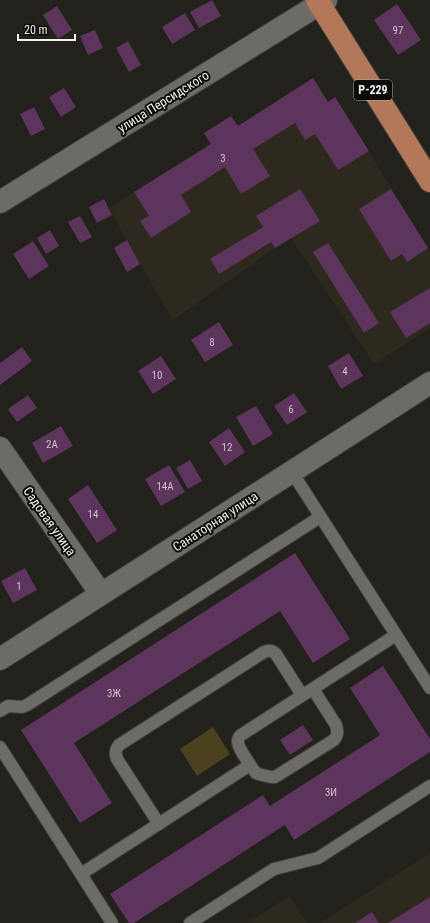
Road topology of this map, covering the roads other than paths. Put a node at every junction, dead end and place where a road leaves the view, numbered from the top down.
1 (321, 1) edge
2 (430, 181) edge
3 (0, 202) edge
4 (430, 383) edge
5 (0, 448) edge
6 (292, 472) junction
7 (320, 516) junction
8 (101, 594) junction
9 (396, 635) junction
10 (0, 659) edge
11 (430, 688) edge
12 (313, 689) junction
13 (302, 695) junction
14 (0, 711) edge
15 (0, 747) edge
16 (250, 765) junction
17 (430, 786) edge
18 (159, 824) junction
19 (81, 874) junction
20 (112, 923) edge
21 (190, 923) edge

1 - 2 main road, Р-229
1 - 3 street, улица Персидского
4 - 6 street, Санаторная улица
5 - 8 street, Садовая улица
6 - 7 lane
6 - 8 street, Санаторная улица
7 - 9 lane
7 - 14 lane
8 - 10 street, Санаторная улица
9 - 11 lane
9 - 12 lane
12 - 13 lane
12 - 16 lane
13 - 16 lane
13 - 18 lane
15 - 19 lane
16 - 18 lane
17 - 21 lane
18 - 19 lane
19 - 20 lane

